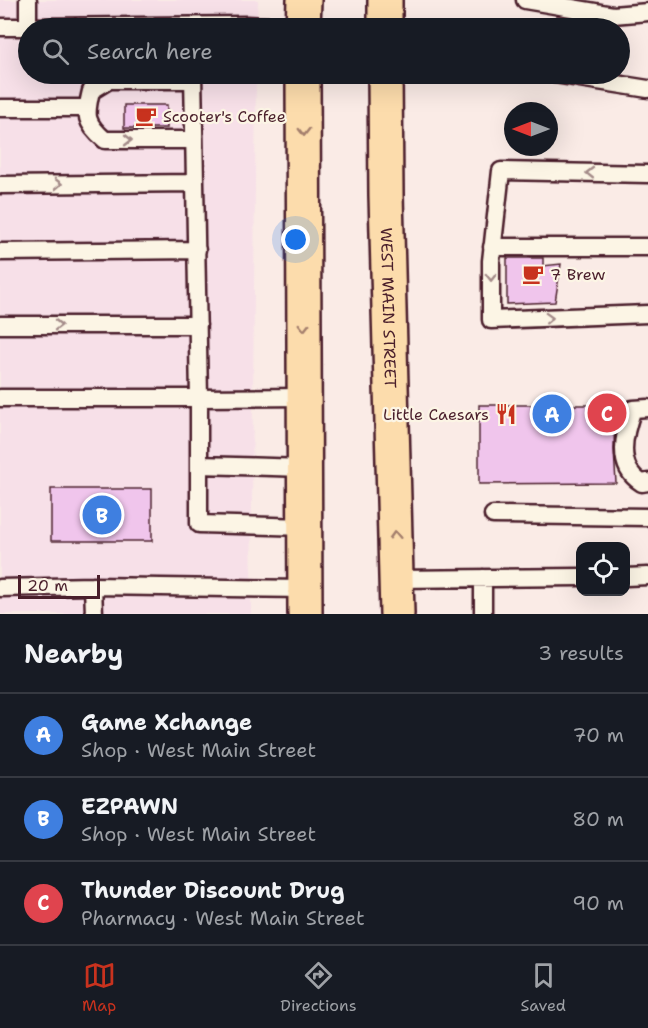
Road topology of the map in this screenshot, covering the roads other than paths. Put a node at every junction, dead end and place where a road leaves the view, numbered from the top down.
1 (28, 0) edge
2 (385, 0) edge
3 (525, 0) edge
4 (581, 10) junction
5 (648, 12) edge
6 (28, 18) edge
7 (385, 18) edge
8 (580, 18) edge
9 (0, 27) edge
10 (18, 27) edge
11 (102, 84) edge
12 (193, 84) edge
13 (303, 84) edge
14 (385, 84) edge
15 (621, 84) edge
16 (648, 89) edge
17 (0, 108) edge
18 (87, 108) junction
19 (194, 140) junction
20 (648, 174) edge
21 (195, 183) junction
22 (0, 185) edge
23 (492, 247) junction
24 (648, 247) edge
25 (197, 250) junction
26 (0, 252) edge
27 (648, 314) edge
28 (0, 325) edge
29 (198, 325) junction
30 (304, 397) junction
31 (0, 398) edge
32 (199, 398) junction
33 (648, 408) edge
34 (199, 465) junction
35 (304, 468) junction
36 (648, 482) edge
37 (493, 515) dead end
38 (648, 517) edge
39 (305, 527) junction
40 (648, 576) edge
41 (576, 577) edge
42 (630, 577) edge
43 (483, 578) junction
44 (396, 579) junction
45 (93, 586) junction
46 (0, 588) edge
47 (305, 602) edge
48 (94, 614) edge
49 (397, 614) edge
50 (483, 614) edge

1 - 6 lane
2 - 7 main road
3 - 4 lane
4 - 5 lane
4 - 8 lane
9 - 10 lane
11 - 18 lane
12 - 19 lane
13 -> 30 main road
44 -> 14 main road, WEST MAIN STREET
15 - 16 lane
17 - 18 lane
18 -> 19 lane
19 - 21 lane
20 -> 23 lane
22 -> 21 lane
21 - 25 lane
23 - 24 lane
23 -> 27 lane
25 - 26 lane
25 - 29 lane
28 -> 29 lane
29 - 32 lane
30 - 32 lane
30 - 35 main road
31 - 32 lane
32 - 34 lane
33 - 36 lane
34 - 35 lane
34 - 39 lane
35 - 39 main road
37 - 38 lane
39 - 47 main road
40 - 42 lane
41 - 43 lane
43 - 44 lane
43 - 50 lane
44 - 49 main road, WEST MAIN STREET
45 - 46 lane
45 - 47 lane
45 - 48 lane

